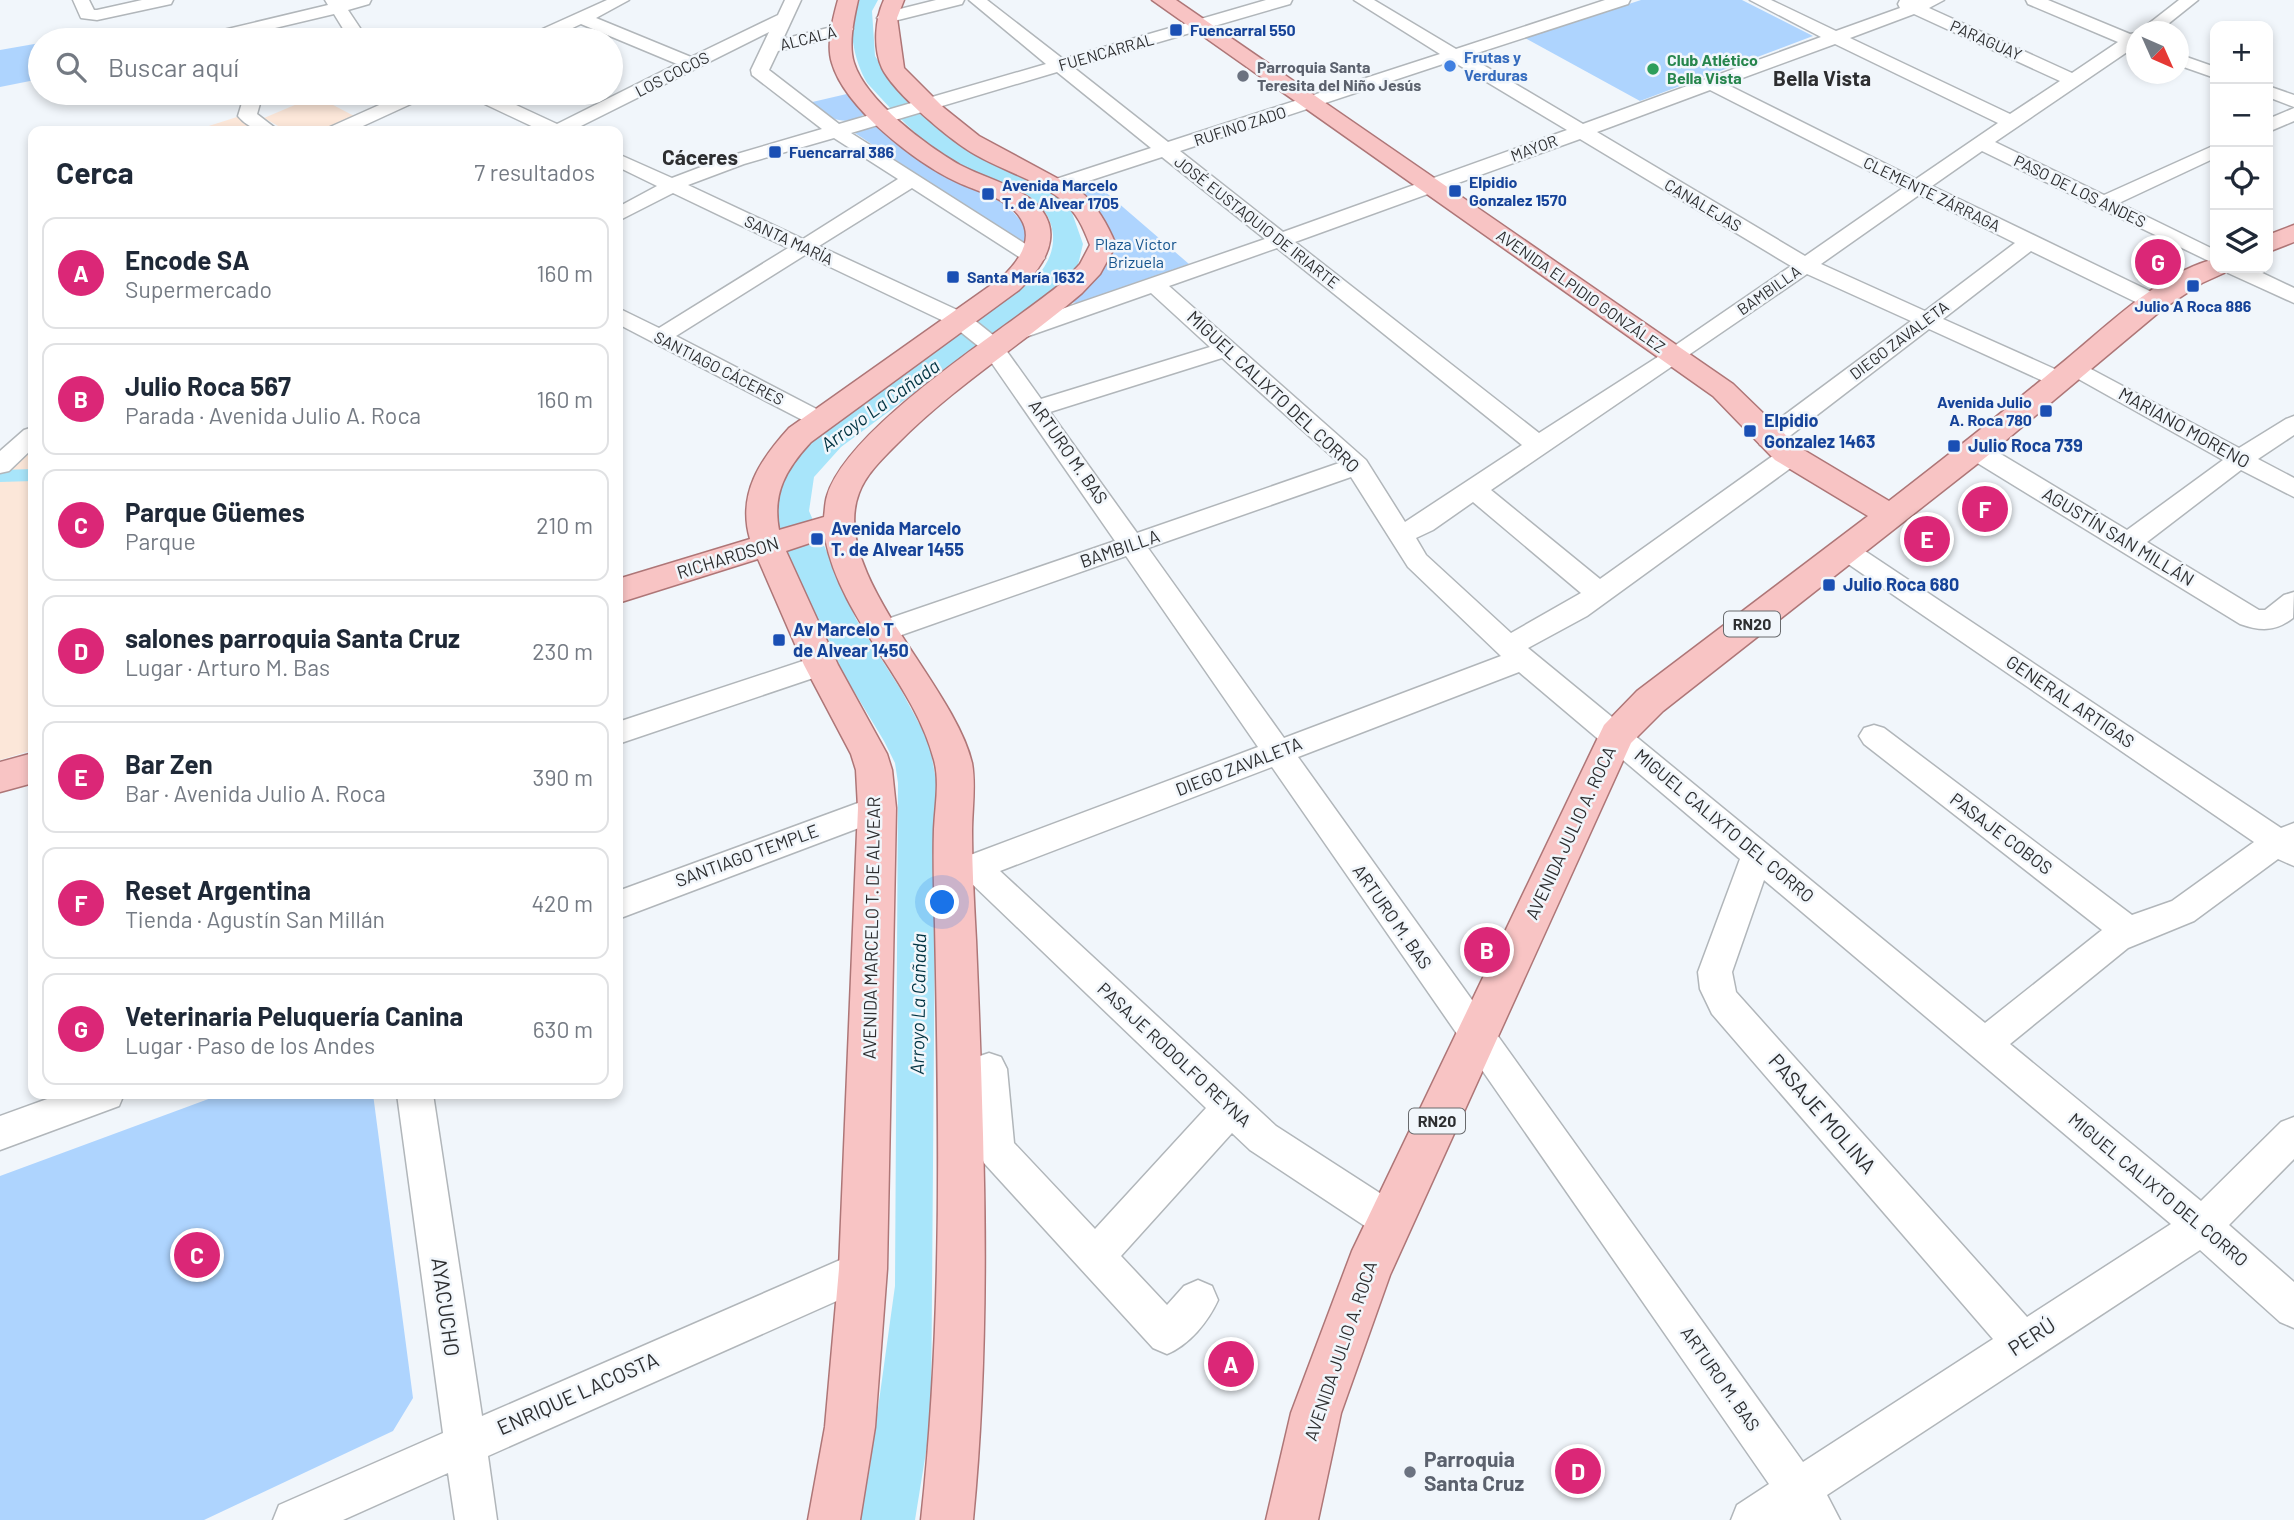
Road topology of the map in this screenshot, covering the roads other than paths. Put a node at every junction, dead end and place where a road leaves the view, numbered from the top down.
1 (81, 0) edge
2 (165, 0) edge
3 (363, 0) edge
4 (621, 0) edge
5 (848, 0) edge
6 (956, 0) edge
7 (977, 0) edge
8 (1162, 0) edge
9 (1284, 0) edge
10 (1362, 0) edge
11 (1559, 0) edge
12 (1622, 0) edge
13 (1758, 0) edge
14 (1896, 0) edge
15 (1936, 0) edge
16 (2034, 0) edge
17 (2190, 0) edge
18 (335, 4) edge
19 (789, 8) edge
20 (1914, 8) junction
21 (890, 9) edge
22 (1583, 13) junction
23 (581, 18) junction
24 (2161, 21) edge
25 (1198, 25) junction
26 (248, 28) edge
27 (351, 28) edge
28 (559, 28) edge
29 (605, 28) edge
30 (844, 29) junction
31 (2126, 34) edge
32 (623, 35) edge
33 (1836, 37) junction
34 (2126, 46) edge
35 (772, 47) junction
36 (1455, 55) junction
37 (692, 64) junction
38 (2189, 64) edge
39 (1060, 65) junction
40 (2210, 71) edge
41 (2075, 81) junction
42 (1710, 83) junction
43 (2273, 94) edge
44 (623, 98) edge
45 (2294, 101) edge
46 (1311, 103) junction
47 (250, 105) edge
48 (394, 105) edge
49 (501, 105) edge
50 (609, 105) edge
51 (925, 105) junction
52 (2294, 114) edge
53 (886, 116) junction
54 (2011, 122) junction
55 (2273, 124) edge
56 (262, 126) edge
57 (348, 126) edge
58 (546, 126) edge
59 (567, 126) edge
60 (836, 131) junction
61 (1580, 131) junction
62 (1982, 143) junction
63 (1166, 150) junction
64 (2210, 153) edge
65 (623, 162) edge
66 (911, 180) junction
67 (672, 185) junction
68 (1057, 185) junction
69 (1432, 187) junction
70 (1917, 188) junction
71 (2103, 203) junction
72 (623, 212) edge
73 (2294, 233) edge
74 (1280, 241) junction
75 (2030, 242) junction
76 (2273, 242) edge
77 (804, 247) junction
78 (2210, 256) edge
79 (1034, 258) junction
80 (1805, 265) junction
81 (2210, 269) edge
82 (2246, 273) edge
83 (1156, 286) junction
84 (2294, 296) edge
85 (2154, 302) junction
86 (623, 318) edge
87 (1925, 319) junction
88 (985, 335) junction
89 (660, 337) junction
90 (1227, 349) junction
91 (1675, 356) junction
92 (2067, 374) junction
93 (1037, 408) junction
94 (820, 420) junction
95 (2294, 424) edge
96 (28, 440) edge
97 (1538, 445) junction
98 (1780, 448) junction
99 (1975, 450) junction
100 (2240, 459) junction
101 (0, 465) edge
102 (1357, 466) junction
103 (2294, 489) edge
104 (1475, 490) junction
105 (1891, 516) junction
106 (829, 526) junction
107 (1399, 536) junction
108 (2128, 543) junction
109 (774, 544) junction
110 (1132, 545) junction
111 (1847, 551) junction
112 (623, 589) edge
113 (1599, 593) junction
114 (2294, 602) edge
115 (883, 631) junction
116 (1516, 653) junction
117 (821, 665) junction
118 (623, 731) edge
119 (1617, 735) junction
120 (1874, 736) dead end
121 (1276, 753) junction
122 (28, 770) edge
123 (0, 778) edge
124 (877, 808) junction
125 (2290, 844) edge
126 (1757, 856) junction
127 (964, 869) junction
128 (623, 903) edge
129 (2128, 931) junction
130 (1477, 1037) junction
131 (1986, 1044) junction
132 (989, 1069) dead end
133 (92, 1099) edge
134 (416, 1099) edge
135 (1230, 1108) junction
136 (0, 1133) edge
137 (2294, 1134) edge
138 (1390, 1222) junction
139 (2202, 1226) junction
140 (1094, 1257) junction
141 (863, 1269) junction
142 (1198, 1300) dead end
143 (2294, 1308) edge
144 (2023, 1343) junction
145 (464, 1444) junction
146 (1809, 1505) edge
147 (294, 1520) edge
148 (476, 1520) edge
149 (834, 1520) edge
150 (947, 1520) edge
151 (1292, 1520) edge
152 (1752, 1520) edge

1 - 2 street
3 - 18 street
4 - 23 street
5 - 30 main road
6 - 21 street
7 - 39 street, JOSÉ EUSTAQUIO DE IRIARTE
8 - 25 main road, AVENIDA ELPIDIO GONZÁLEZ
9 - 25 street, FUENCARRAL
10 - 36 street, CANALEJAS
11 - 22 street
12 - 22 street, RUFINO ZADO
13 - 33 street
14 - 20 street, PARAGUAY
15 - 20 street, MAYOR
16 - 31 street
17 - 24 street, BAMBILLA
18 - 26 street
18 - 27 street
19 - 35 street
19 - 37 street, LOS COCOS
20 - 33 street, MAYOR
20 - 41 street, PARAGUAY
21 - 51 main road, AVENIDA MARCELO T. DE ALVEAR
22 - 36 street, RUFINO ZADO
23 - 28 street
23 - 29 street
25 - 39 street, FUENCARRAL
25 - 46 main road, AVENIDA ELPIDIO GONZÁLEZ
30 - 35 street, ALCALÁ
30 - 53 main road
32 - 37 street
33 - 42 street, MAYOR
33 - 54 street
34 - 41 street, BAMBILLA
35 - 60 street
36 - 46 street, RUFINO ZADO
36 - 61 street, CANALEJAS
37 - 44 street, LOS COCOS
38 - 40 street
39 - 51 street, FUENCARRAL
39 - 63 street, JOSÉ EUSTAQUIO DE IRIARTE
41 - 54 street, BAMBILLA
42 - 61 street, MAYOR
42 - 70 street, CLEMENTE ZÁRRAGA
43 - 45 street
46 - 63 street, RUFINO ZADO
46 - 69 main road, AVENIDA ELPIDIO GONZÁLEZ
47 - 56 street
48 - 57 street
49 - 58 street
50 - 59 street, LOS COCOS
51 - 53 street
51 - 68 main road, AVENIDA MARCELO T. DE ALVEAR
52 - 55 street
53 - 60 street
53 - 79 main road
54 - 62 street, BAMBILLA
60 - 66 street
60 - 67 street
61 - 69 street, MAYOR
61 - 80 street, CANALEJAS
62 - 70 street, BAMBILLA
62 - 71 street, PASO DE LOS ANDES
63 - 68 street, RUFINO ZADO
63 - 74 street, JOSÉ EUSTAQUIO DE IRIARTE
64 - 71 street
65 - 67 street, SANTA MARÍA
66 - 77 street
66 - 79 street
67 - 72 street
67 - 77 street, SANTA MARÍA
68 - 88 main road, AVENIDA MARCELO T. DE ALVEAR
69 - 74 street, MAYOR
69 - 91 main road, AVENIDA ELPIDIO GONZÁLEZ
70 - 75 street, CLEMENTE ZÁRRAGA
70 - 80 street, BAMBILLA
71 - 78 street, PASO DE LOS ANDES
73 - 76 main road
74 - 83 street, MAYOR
74 - 97 street, JOSÉ EUSTAQUIO DE IRIARTE
75 - 85 street, CLEMENTE ZÁRRAGA
75 - 87 street, DIEGO ZAVALETA
77 - 88 street, SANTA MARÍA
77 - 89 street
79 - 88 main road, AVENIDA MARCELO T. DE ALVEAR
80 - 87 street, CANALEJAS
80 - 91 street, BAMBILLA
81 - 85 main road, AVENIDA JULIO A. ROCA / RN20
82 - 84 street
83 - 88 street, MAYOR
83 - 90 street, MIGUEL CALIXTO DEL CORRO
85 - 92 main road, AVENIDA JULIO A. ROCA / RN20
86 - 89 street, SANTIAGO CÁCERES
87 - 92 street, CANALEJAS
87 - 98 street, DIEGO ZAVALETA
88 - 93 street, ARTURO M. BAS
88 - 94 main road, AVENIDA MARCELO T. DE ALVEAR
88 - 106 main road, AVENIDA MARCELO T. DE ALVEAR
89 - 94 street, SANTIAGO CÁCERES
90 - 93 street
90 - 102 street, MIGUEL CALIXTO DEL CORRO
91 - 97 street, BAMBILLA
91 - 98 main road, AVENIDA ELPIDIO GONZÁLEZ
92 - 99 main road, AVENIDA JULIO A. ROCA / RN20
92 - 100 street, MARIANO MORENO
93 - 110 street, ARTURO M. BAS
94 - 109 main road, AVENIDA MARCELO T. DE ALVEAR
95 - 100 street
96 - 101 street
97 - 104 street, BAMBILLA
98 - 105 main road, AVENIDA ELPIDIO GONZÁLEZ
98 - 113 street, DIEGO ZAVALETA
99 - 105 main road, AVENIDA JULIO A. ROCA / RN20
99 - 108 street, AGUSTÍN SAN MILLÁN
100 - 103 street, MARIANO MORENO
100 - 108 street
102 - 107 street, MIGUEL CALIXTO DEL CORRO
102 - 110 street, BAMBILLA
104 - 107 street, BAMBILLA
104 - 113 street
105 - 111 main road, AVENIDA JULIO A. ROCA / RN20
106 - 109 main road, RICHARDSON
106 - 115 main road, AVENIDA MARCELO T. DE ALVEAR
107 - 116 street, MIGUEL CALIXTO DEL CORRO
108 - 114 street, AGUSTÍN SAN MILLÁN
109 - 112 main road, RICHARDSON
109 - 117 main road, AVENIDA MARCELO T. DE ALVEAR
110 - 115 street, BAMBILLA
110 - 121 street, ARTURO M. BAS
111 - 119 main road, AVENIDA JULIO A. ROCA / RN20
111 - 125 street, GENERAL ARTIGAS
113 - 116 street, DIEGO ZAVALETA
115 - 127 main road, AVENIDA MARCELO T. DE ALVEAR
116 - 119 street, MIGUEL CALIXTO DEL CORRO
116 - 121 street, DIEGO ZAVALETA
117 - 118 street
117 - 124 main road, AVENIDA MARCELO T. DE ALVEAR
119 - 126 street, MIGUEL CALIXTO DEL CORRO
119 - 130 main road, AVENIDA JULIO A. ROCA / RN20
120 - 129 street, PASAJE COBOS
121 - 127 street, DIEGO ZAVALETA
121 - 130 street, ARTURO M. BAS
122 - 123 main road
124 - 128 street, SANTIAGO TEMPLE
124 - 141 main road, AVENIDA MARCELO T. DE ALVEAR
125 - 129 street
126 - 131 street, MIGUEL CALIXTO DEL CORRO
126 - 144 street, PASAJE MOLINA
127 - 135 street, PASAJE RODOLFO REYNA
127 - 150 main road, AVENIDA MARCELO T. DE ALVEAR
129 - 131 street
130 - 138 main road, AVENIDA JULIO A. ROCA / RN20
130 - 146 street, ARTURO M. BAS
131 - 139 street, MIGUEL CALIXTO DEL CORRO
132 - 140 street
133 - 136 street
134 - 145 street, AYACUCHO
135 - 138 street, PASAJE RODOLFO REYNA
135 - 140 street
137 - 139 street, PERÚ
138 - 151 main road, AVENIDA JULIO A. ROCA / RN20
139 - 143 street, MIGUEL CALIXTO DEL CORRO
139 - 144 street, PERÚ
140 - 142 street
141 - 145 street, ENRIQUE LACOSTA
141 - 149 main road, AVENIDA MARCELO T. DE ALVEAR
144 - 146 street, PERÚ
145 - 147 street, ENRIQUE LACOSTA
145 - 148 street, AYACUCHO
146 - 152 street, PERÚ

